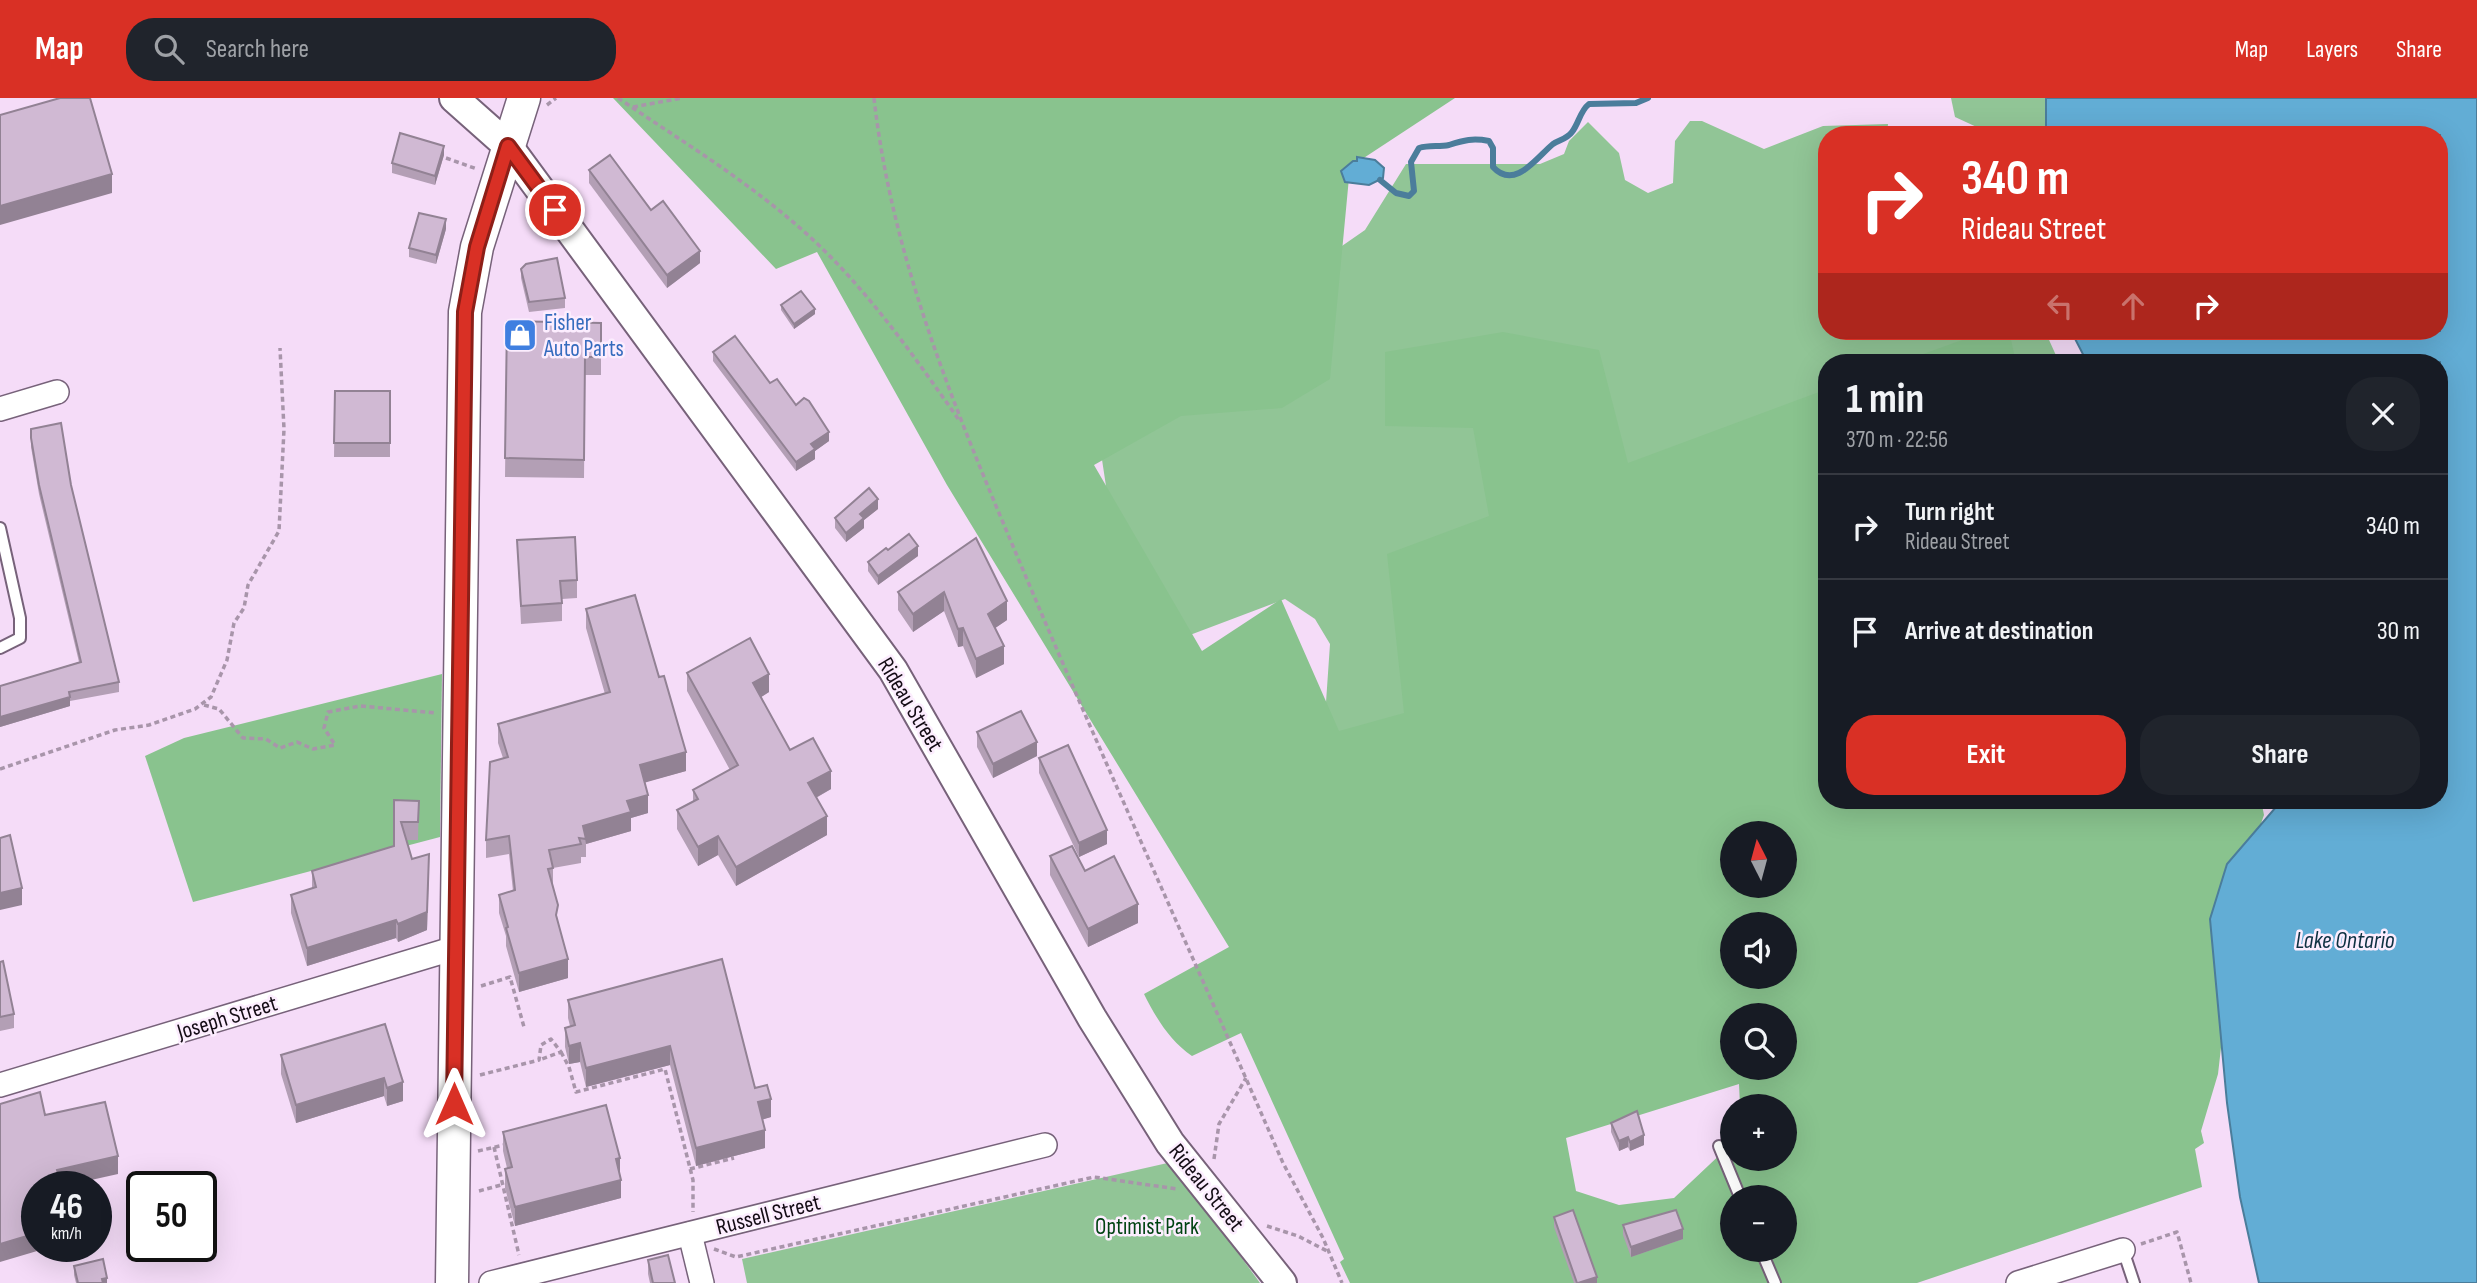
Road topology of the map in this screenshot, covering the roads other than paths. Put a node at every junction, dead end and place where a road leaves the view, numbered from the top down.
1 (454, 98) edge
2 (524, 98) edge
3 (508, 146) junction
4 (57, 392) dead end
5 (0, 409) edge
6 (0, 528) edge
7 (0, 648) edge
8 (455, 948) junction
9 (0, 1085) edge
10 (1045, 1145) dead end
11 (1719, 1146) dead end
12 (1735, 1185) edge
13 (693, 1233) junction
14 (2123, 1250) joint
15 (1767, 1262) edge
16 (452, 1283) edge
17 (491, 1283) edge
18 (702, 1283) edge
19 (1282, 1283) edge
20 (1775, 1283) edge
21 (2018, 1283) edge
22 (2134, 1283) edge

1 - 3 street, Rideau Street
2 - 3 main road
3 - 8 main road
3 - 19 street, Rideau Street
4 - 5 street
6 - 7 lane
8 - 9 street, Joseph Street
8 - 16 main road
10 - 13 street, Russell Street
11 - 12 lane
13 - 17 street, Russell Street
13 - 18 street
14 - 21 street
14 - 22 lane
15 - 20 lane

